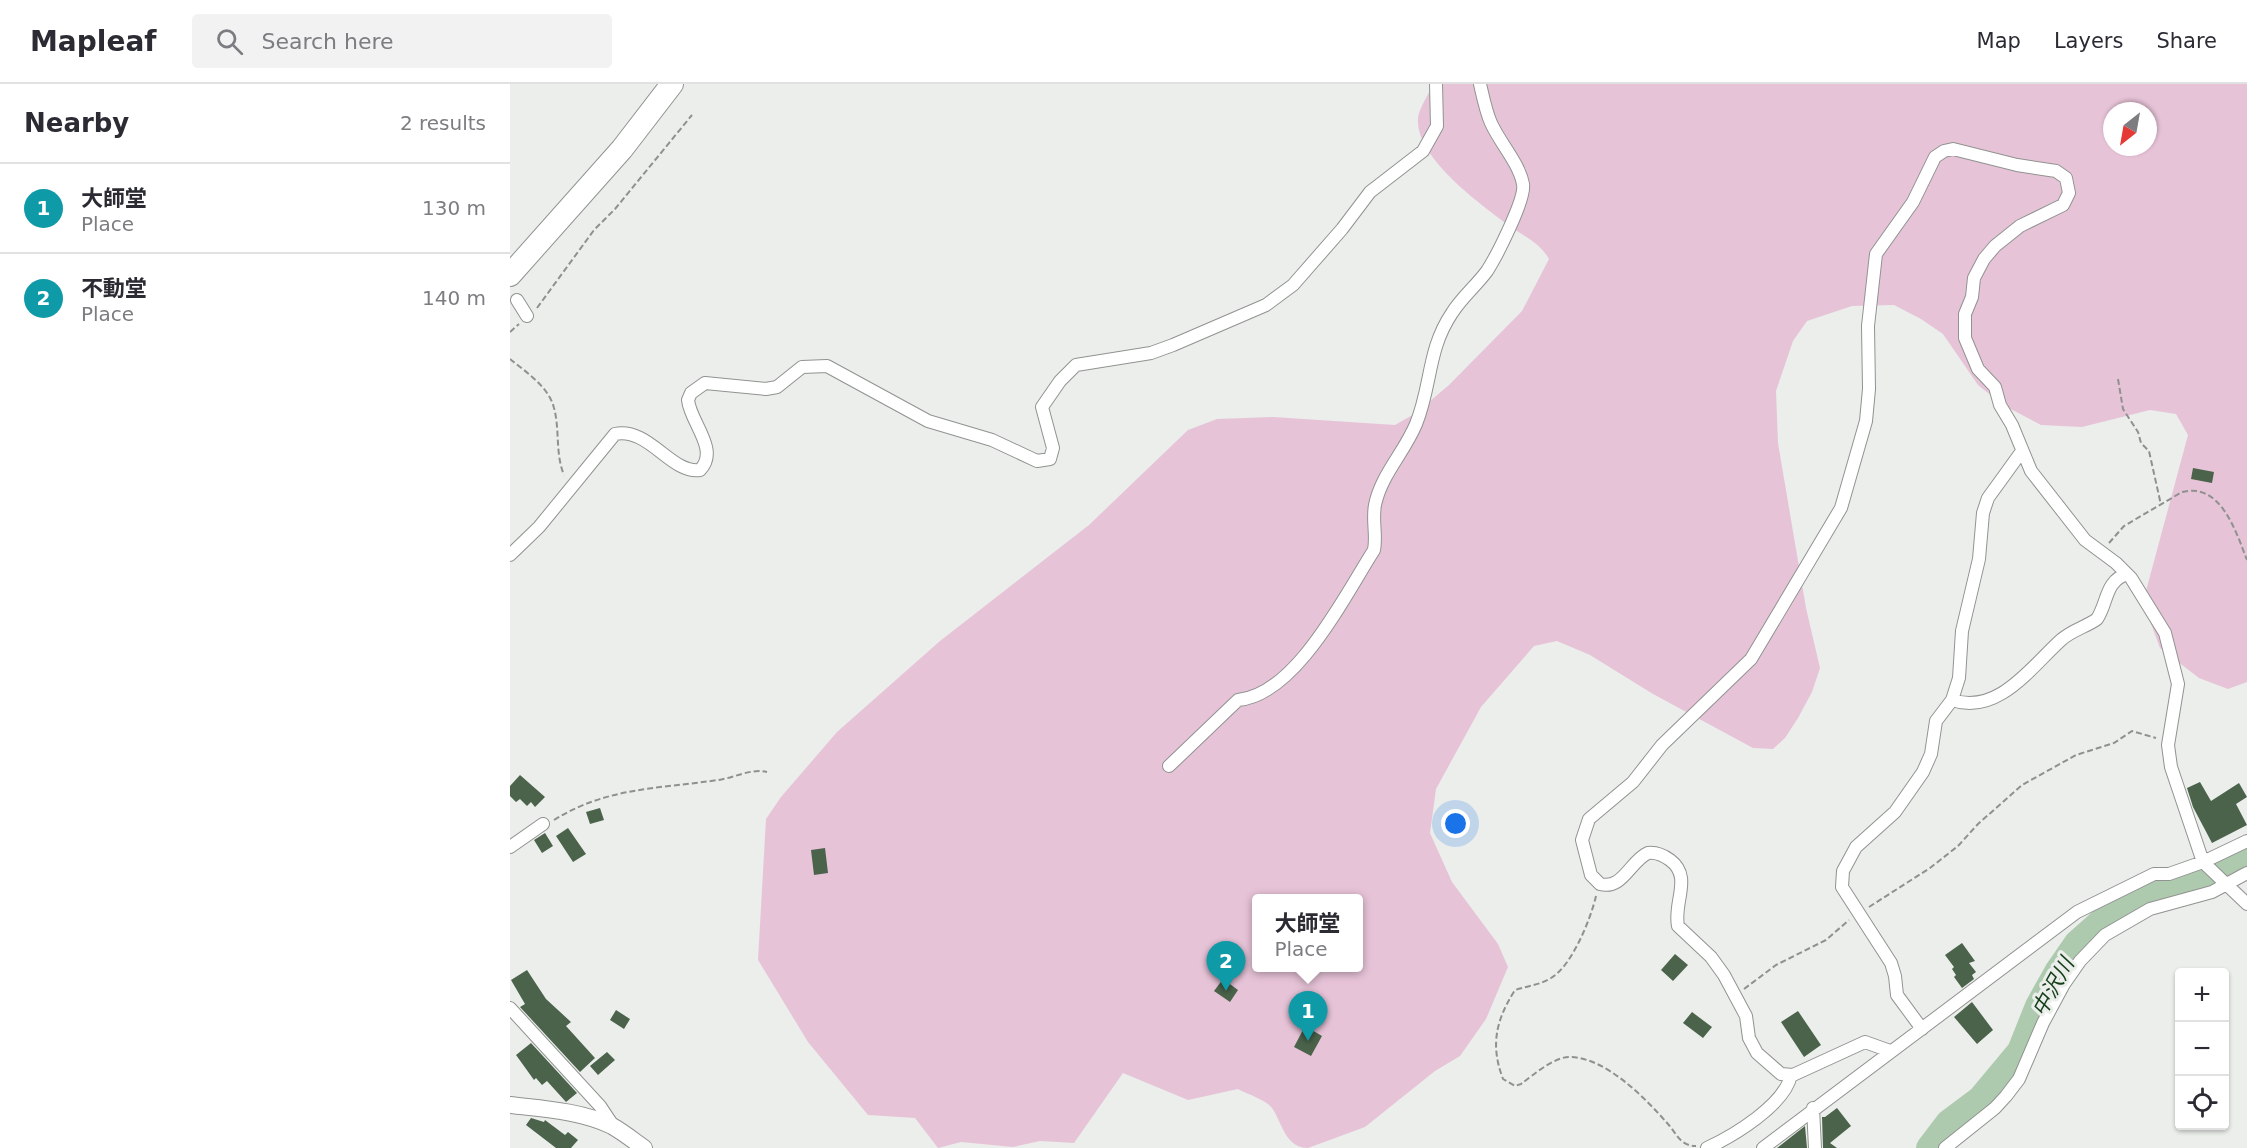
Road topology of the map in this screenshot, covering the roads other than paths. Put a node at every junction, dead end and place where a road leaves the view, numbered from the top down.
1 (672, 84) edge
2 (1436, 84) edge
3 (1480, 84) edge
4 (510, 275) edge
5 (517, 300) dead end
6 (527, 316) road end
7 (2022, 451) junction
8 (510, 555) edge
9 (2127, 574) junction
10 (1952, 700) junction
11 (1168, 766) dead end
12 (543, 824) road end
13 (2247, 841) edge
14 (510, 847) edge
15 (2206, 865) junction
16 (2247, 873) edge
17 (2223, 881) junction
18 (2247, 904) edge
19 (510, 1008) edge
20 (1922, 1029) junction
21 (1890, 1051) junction
22 (1791, 1075) junction
23 (510, 1105) edge
24 (1813, 1108) junction
25 (614, 1127) junction
26 (1705, 1147) edge
27 (644, 1148) edge
28 (1763, 1148) edge
29 (1815, 1148) edge
30 (1945, 1148) edge

1 - 4 highway
2 - 8 street
3 - 11 street
5 - 6 street
7 - 9 street
7 - 10 street
7 - 22 street
9 - 10 street
9 - 15 street
10 - 20 street
12 - 14 street
13 - 15 street
15 - 17 street
15 - 20 street
16 - 17 street
17 - 18 street
17 - 30 street
19 - 25 street
20 - 21 street
21 - 22 street
21 - 24 street
22 - 26 street
23 - 25 main road
24 - 28 street
24 - 29 street
25 - 27 main road

